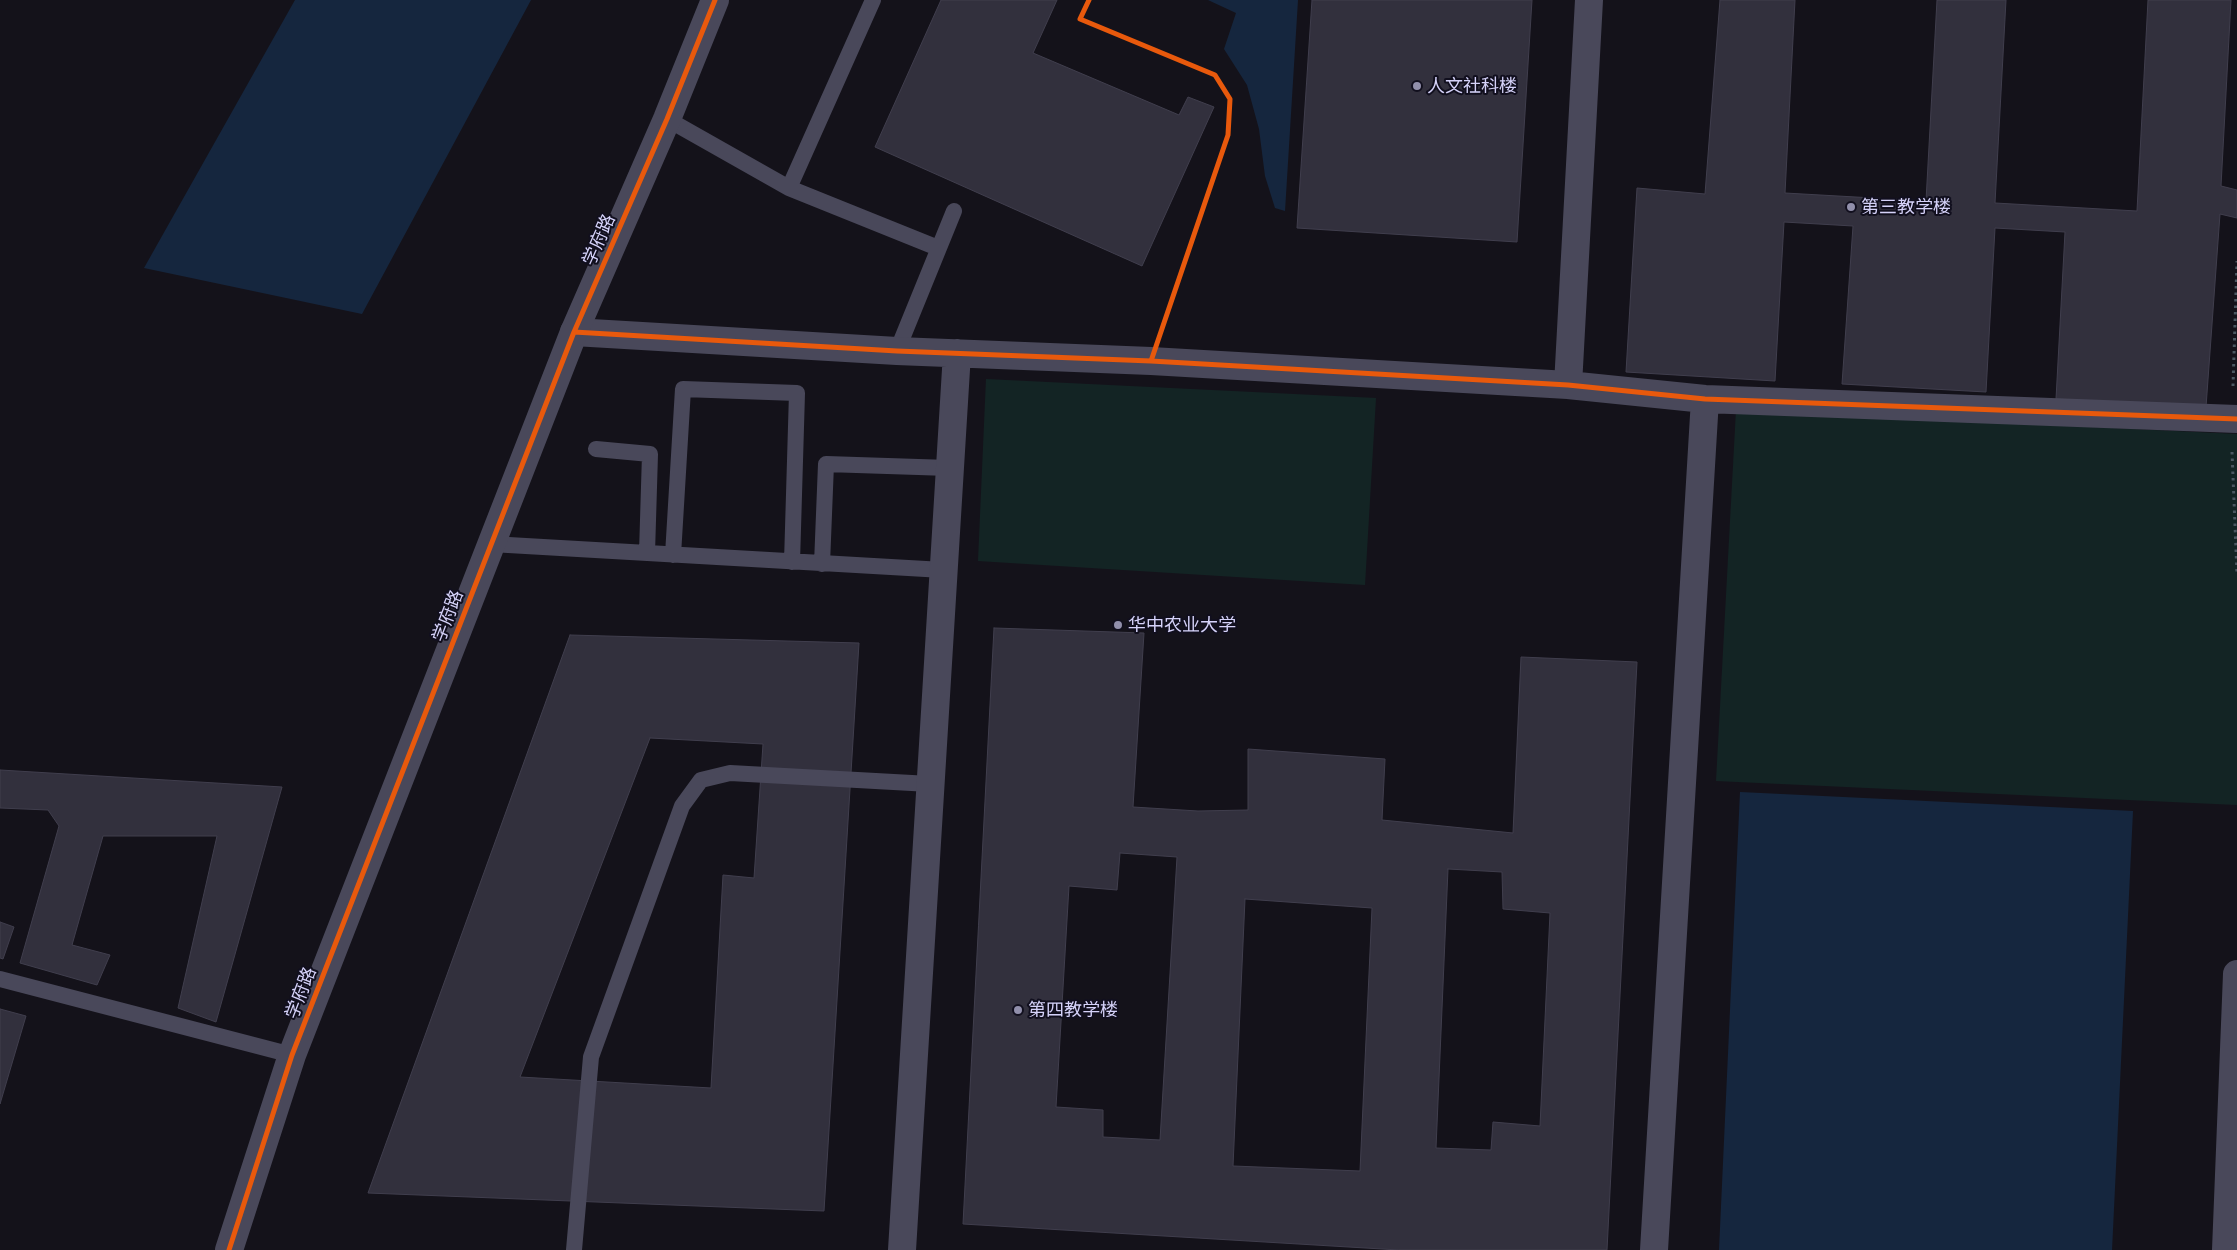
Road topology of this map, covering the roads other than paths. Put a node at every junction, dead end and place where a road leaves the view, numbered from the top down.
1 (715, 0) edge
2 (873, 0) edge
3 (1588, 0) edge
4 (667, 119) junction
5 (789, 188) junction
6 (954, 211) dead end
7 (938, 248) junction
8 (574, 332) junction
9 (897, 351) junction
10 (956, 353) junction
11 (1568, 385) junction
12 (1705, 399) junction
13 (2234, 419) edge
14 (596, 449) dead end
15 (949, 468) junction
16 (491, 544) junction
17 (647, 554) junction
18 (673, 555) junction
19 (792, 562) junction
20 (822, 564) junction
21 (943, 570) junction
22 (930, 784) junction
23 (2237, 974) edge
24 (0, 979) edge
25 (292, 1054) junction
26 (229, 1250) edge
27 (574, 1250) edge
28 (902, 1250) edge
29 (1654, 1250) edge
30 (2226, 1250) edge

1 - 4 street, 学府路
2 - 5 lane
3 - 11 street
4 - 5 lane
4 - 8 street, 学府路
5 - 7 lane
6 - 7 lane
7 - 9 lane
8 - 9 street
8 - 16 street, 学府路
9 - 10 street
10 - 11 street
10 - 15 street
11 - 12 street
12 - 13 street
12 - 29 street
14 - 17 lane
15 - 20 lane
15 - 21 street
16 - 17 lane
16 - 25 street, 学府路
17 - 18 lane
18 - 19 lane
18 - 19 lane
19 - 20 lane
20 - 21 lane
21 - 22 street
22 - 27 lane
22 - 28 street
23 - 30 street
24 - 25 lane
25 - 26 street, 学府路

